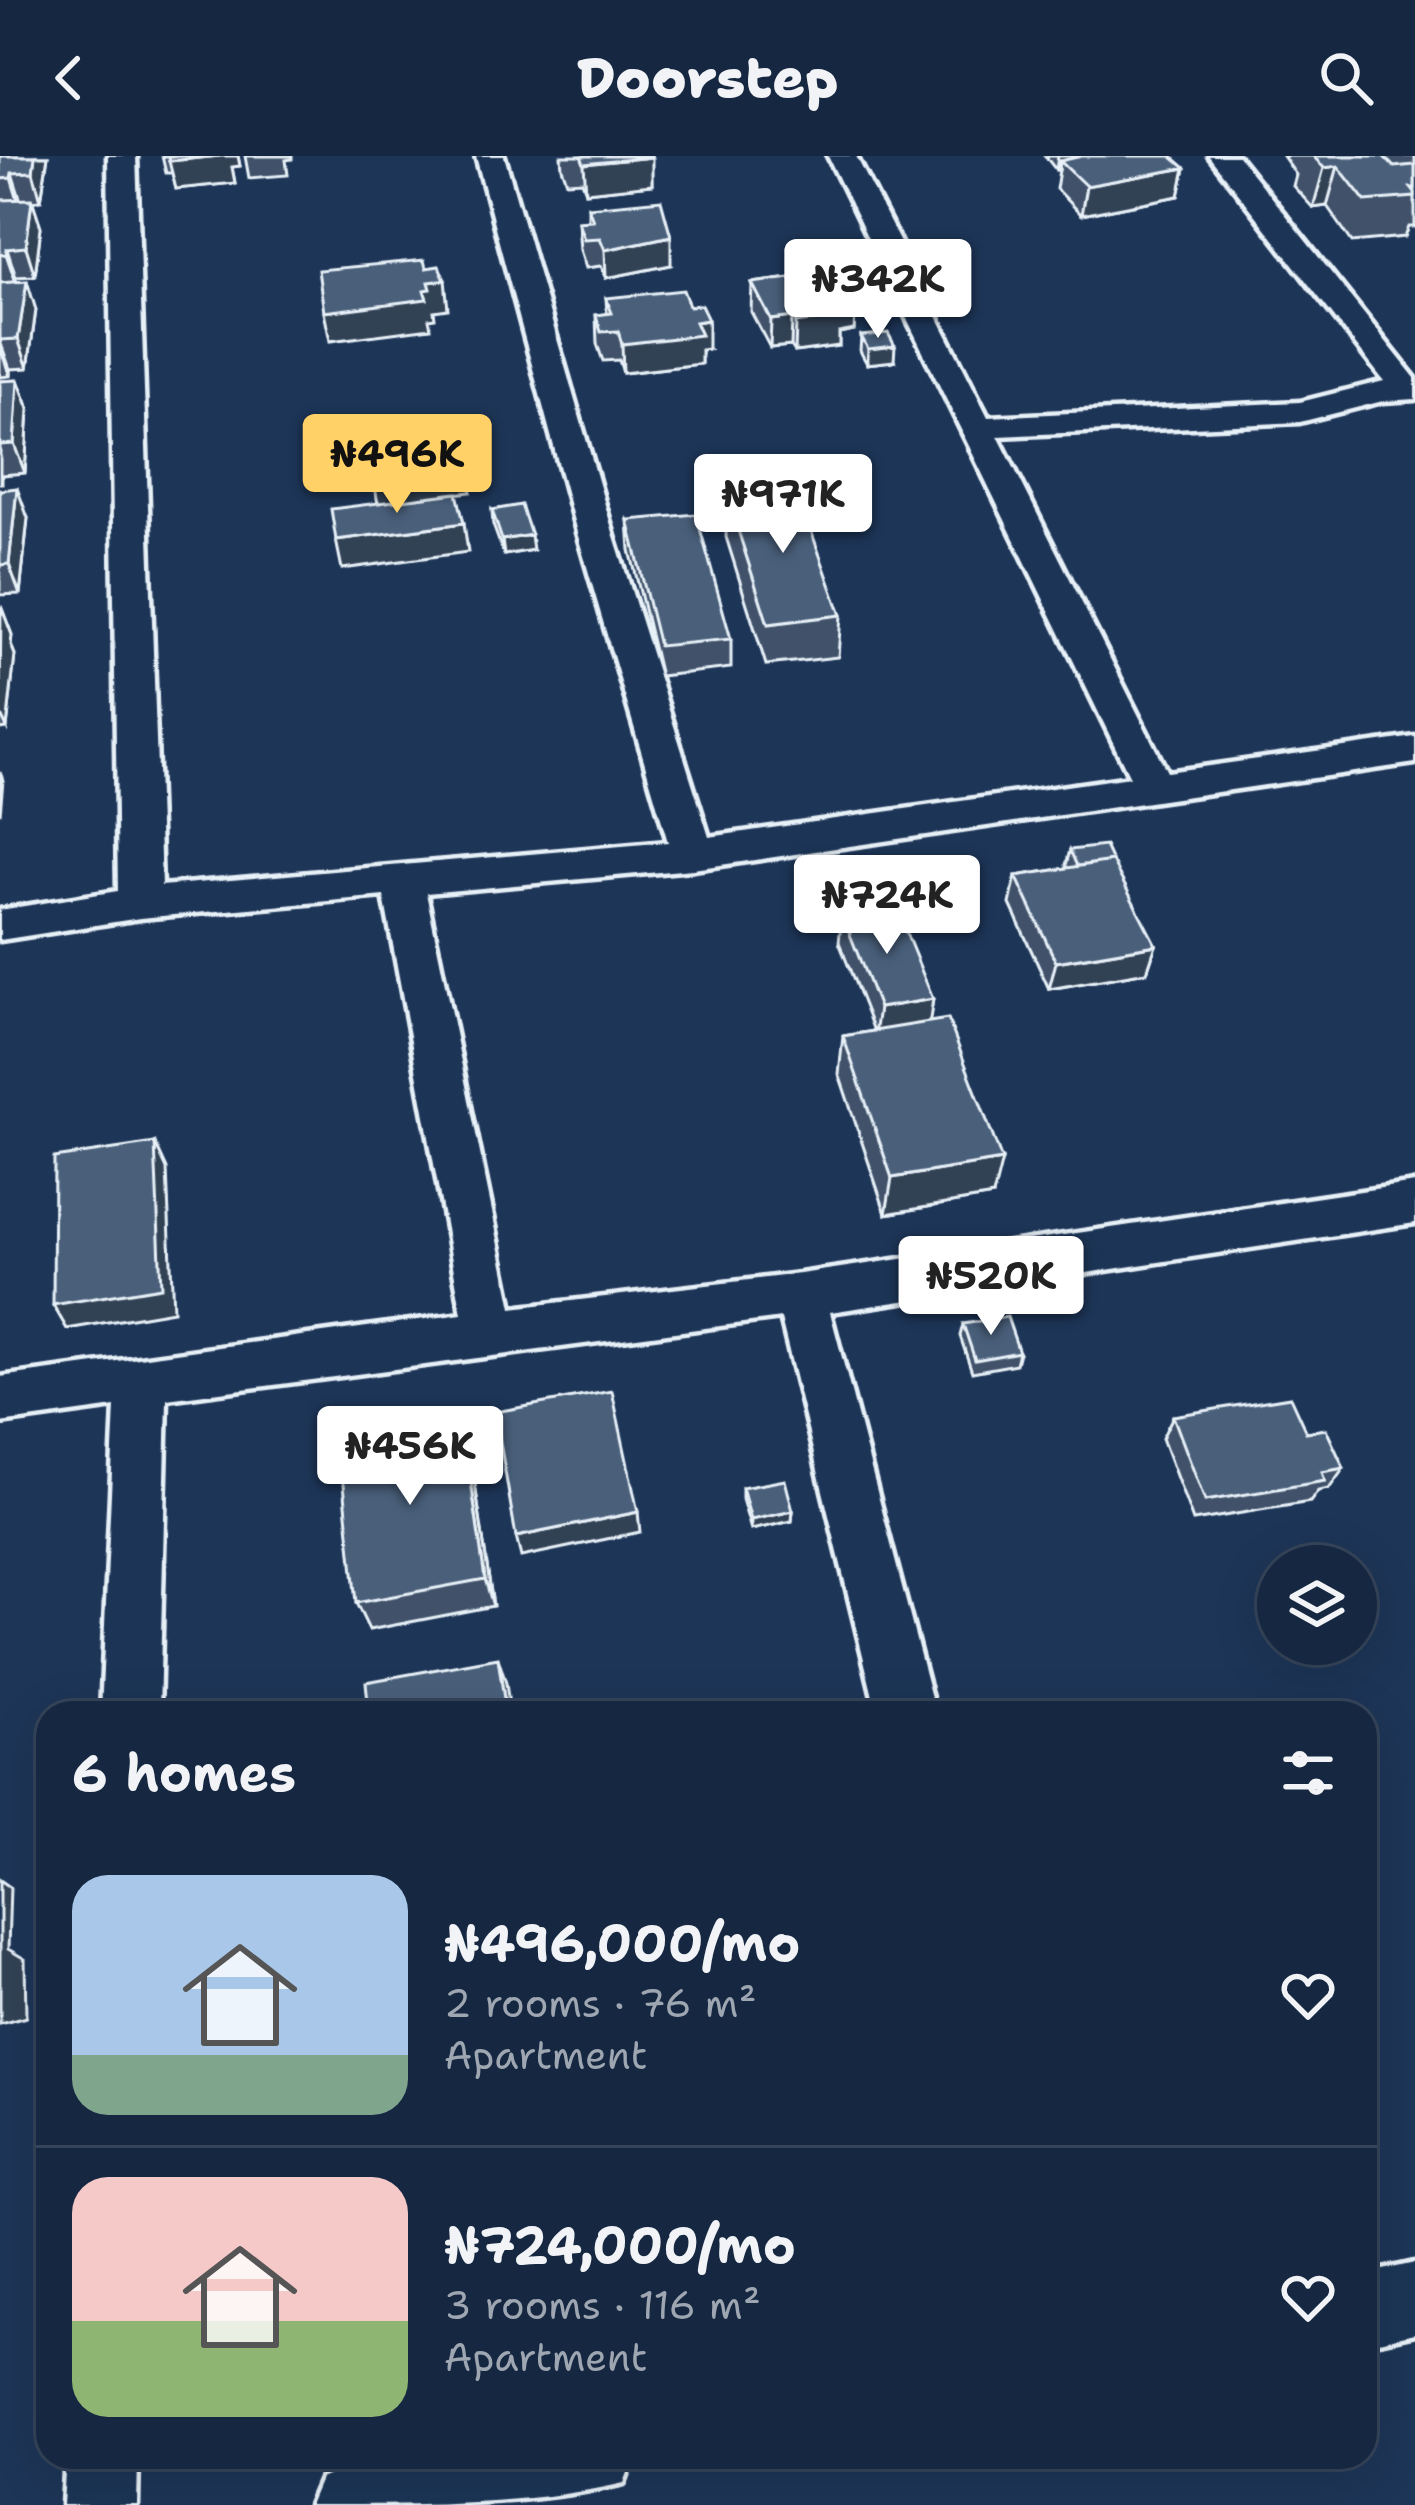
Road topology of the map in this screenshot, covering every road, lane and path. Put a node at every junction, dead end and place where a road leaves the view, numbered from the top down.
1 (122, 156) edge
2 (490, 156) edge
3 (842, 156) edge
4 (1222, 156) edge
5 (1411, 389) edge
6 (980, 427) junction
7 (1415, 750) edge
8 (1155, 788) junction
9 (693, 854) junction
10 (402, 880) junction
11 (140, 903) junction
12 (0, 925) edge
13 (1415, 1203) edge
14 (800, 1295) junction
15 (491, 1332) junction
16 (142, 1381) junction
17 (0, 1400) edge
18 (130, 1701) edge
19 (903, 1701) edge
20 (1415, 2298) edge
21 (1377, 2306) edge
22 (102, 2469) edge
23 (535, 2469) edge
24 (100, 2505) edge
25 (346, 2505) edge

1 - 11 street
2 - 9 street
3 - 6 street
4 - 5 street
5 - 6 street
6 - 8 street
7 - 8 street
8 - 9 street
9 - 10 street
10 - 11 street
10 - 15 street
11 - 12 street
13 - 14 street
14 - 15 street
14 - 19 street
15 - 16 street
16 - 17 street
16 - 18 street
20 - 21 street
22 - 24 street
23 - 25 street

